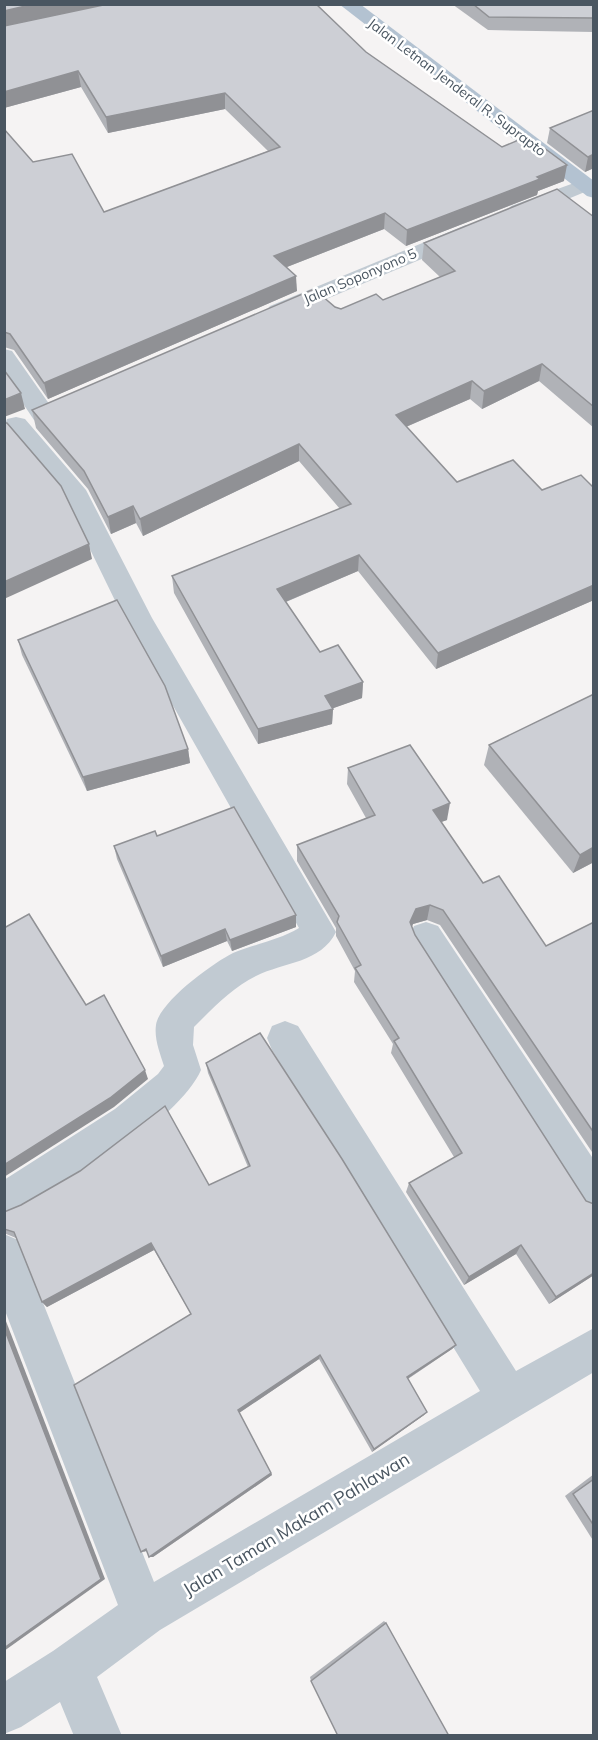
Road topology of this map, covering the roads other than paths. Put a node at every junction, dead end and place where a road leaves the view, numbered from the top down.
1 (348, 4) edge
2 (589, 188) edge
3 (260, 318) edge
4 (4, 356) edge
5 (10, 428) edge
6 (426, 937) dead end
7 (285, 1038) dead end
8 (594, 1195) edge
9 (4, 1202) edge
10 (4, 1254) edge
11 (594, 1348) edge
12 (508, 1397) junction
13 (144, 1614) junction
14 (70, 1668) junction
15 (4, 1710) edge
16 (98, 1736) edge

1 - 2 main road, Jalan Letnan Jenderal R. Suprapto
2 - 3 street, Jalan Soponyono 5
4 - 5 street
5 - 9 street
6 - 8 street
7 - 12 street
10 - 13 street
11 - 12 street, Jalan Taman Makam Pahlawan
12 - 13 street, Jalan Taman Makam Pahlawan
13 - 14 street, Jalan Taman Makam Pahlawan
14 - 15 street, Jalan Taman Makam Pahlawan
14 - 16 street

